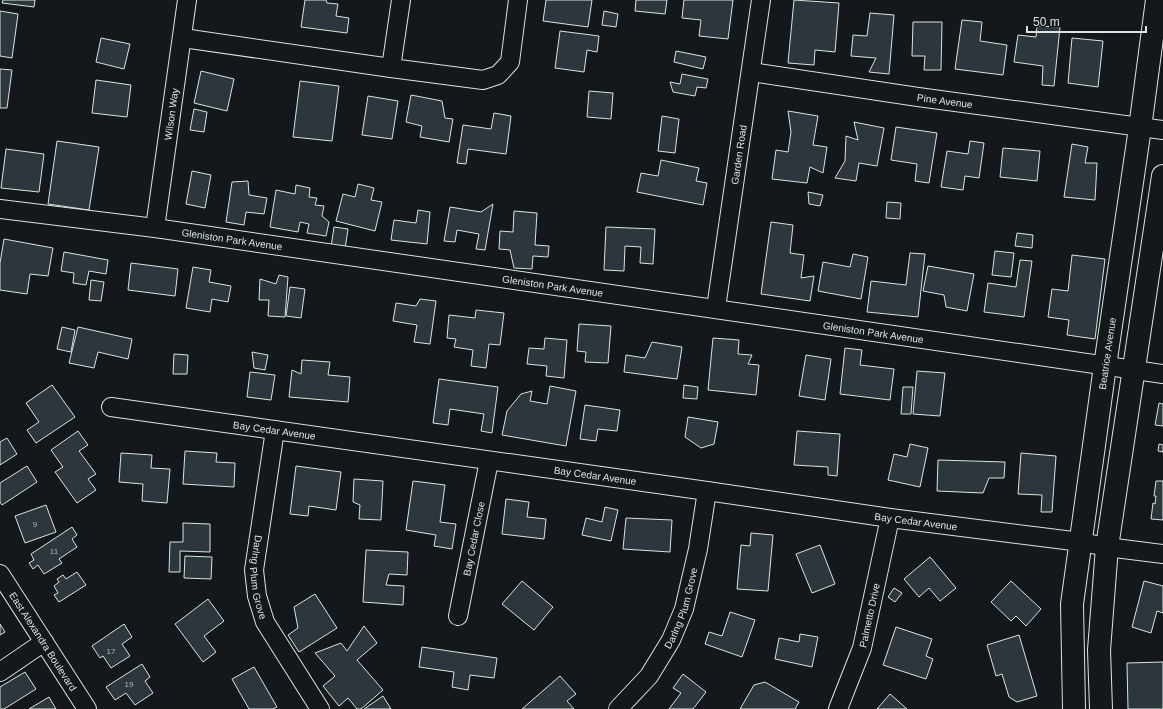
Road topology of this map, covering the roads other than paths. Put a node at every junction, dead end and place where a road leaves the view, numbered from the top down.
1 (187, 0) edge
2 (401, 0) edge
3 (518, 0) edge
4 (761, 0) edge
5 (1157, 0) edge
6 (183, 38) junction
7 (391, 68) junction
8 (751, 72) junction
9 (1140, 128) junction
10 (1163, 130) edge
11 (1163, 176) edge
12 (0, 209) edge
13 (155, 228) junction
14 (716, 308) junction
15 (1105, 366) junction
16 (1134, 370) junction
17 (1163, 374) edge
18 (111, 407) dead end
19 (275, 430) junction
20 (489, 461) junction
21 (707, 491) junction
22 (890, 518) junction
23 (1080, 542) junction
24 (1107, 547) junction
25 (1163, 554) edge
26 (0, 574) edge
27 (458, 616) dead end
28 (44, 642) junction
29 (0, 672) edge
30 (87, 709) edge
31 (320, 709) edge
32 (618, 709) edge
33 (838, 709) edge
34 (1074, 709) edge
35 (1101, 709) edge

1 - 6 street, Wilson Way
2 - 7 street
3 - 7 street
4 - 8 street, Garden Road
5 - 9 main road, Beatrice Avenue
6 - 7 street
6 - 13 street, Wilson Way
8 - 9 street, Pine Avenue
8 - 14 street, Garden Road
9 - 10 street, Pine Avenue
9 - 15 main road, Beatrice Avenue
11 - 16 main road
12 - 13 street, Gleniston Park Avenue
13 - 14 street, Gleniston Park Avenue
14 - 15 street, Gleniston Park Avenue
15 - 16 street, Gleniston Park Avenue
15 - 23 main road, Beatrice Avenue
16 - 17 street
16 - 24 main road
18 - 19 street, Bay Cedar Avenue
19 - 20 street, Bay Cedar Avenue
19 - 31 street, Darlng Plum Grove
20 - 21 street, Bay Cedar Avenue
20 - 27 street, Bay Cedar Close
21 - 22 street, Bay Cedar Avenue
21 - 32 street, Darlng Plum Grove
22 - 23 street, Bay Cedar Avenue
22 - 33 street, Palmetto Drive
23 - 24 street, Bay Cedar Avenue
23 - 34 main road, Beatrice Avenue
24 - 25 street, Bay Cedar Avenue
24 - 35 main road
26 - 28 street, East Alexandra Boulevard
28 - 29 street
28 - 30 street, East Alexandra Boulevard

